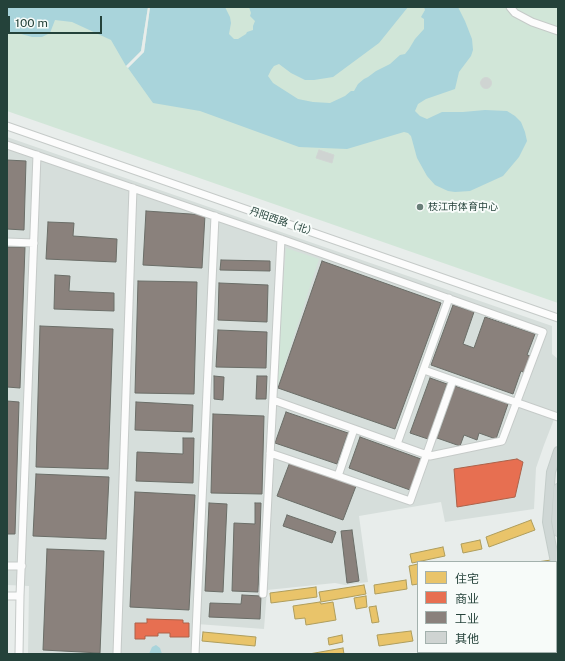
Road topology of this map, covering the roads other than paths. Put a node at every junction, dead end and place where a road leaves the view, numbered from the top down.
1 (510, 7) edge
2 (558, 31) edge
3 (7, 126) edge
4 (7, 145) edge
5 (37, 155) junction
6 (133, 188) junction
7 (215, 216) junction
8 (281, 239) junction
9 (7, 242) edge
10 (34, 243) junction
11 (449, 298) junction
12 (558, 318) edge
13 (424, 370) junction
14 (453, 380) junction
15 (273, 400) junction
16 (517, 402) junction
17 (558, 417) edge
18 (354, 429) junction
19 (397, 444) junction
20 (558, 451) edge
21 (270, 453) junction
22 (427, 455) junction
23 (338, 476) junction
24 (558, 488) edge
25 (558, 532) edge
26 (556, 561) edge
27 (7, 566) edge
28 (22, 566) junction
29 (263, 594) dead end
30 (7, 596) edge
31 (20, 596) junction
32 (19, 654) edge
33 (117, 654) edge
34 (195, 654) edge

1 - 2 street
3 - 12 street, 丹阳西路（北）
4 - 5 street
5 - 6 street
5 - 10 street
6 - 7 street
6 - 33 street
7 - 8 street
7 - 34 street
8 - 11 street
8 - 15 street
9 - 10 street
10 - 28 street
11 - 13 street
11 - 16 street
13 - 14 street
13 - 19 street
14 - 16 street
14 - 22 street
15 - 18 street
15 - 21 street
16 - 17 street
16 - 22 street
18 - 19 street
18 - 23 street
19 - 22 street
20 - 26 main road
21 - 23 street
21 - 29 street
22 - 23 street
24 - 25 main road
27 - 28 street
28 - 31 street
30 - 31 street
31 - 32 street

